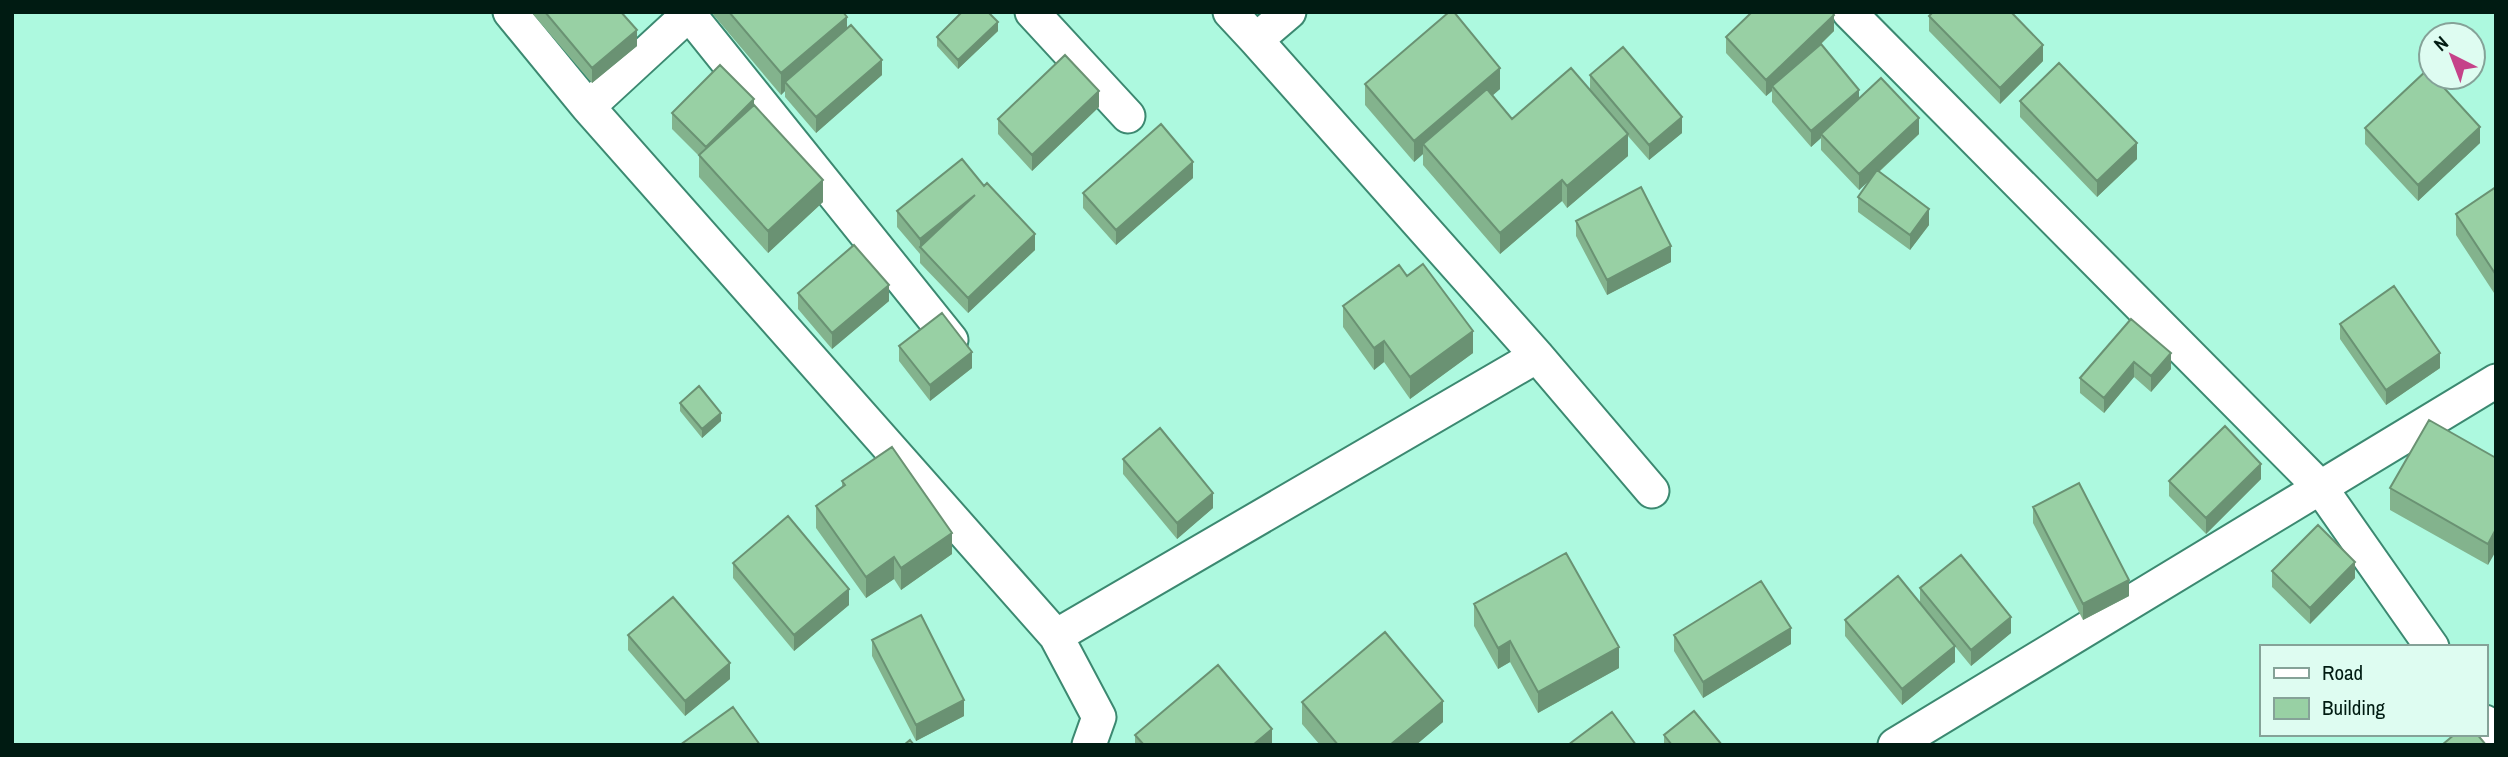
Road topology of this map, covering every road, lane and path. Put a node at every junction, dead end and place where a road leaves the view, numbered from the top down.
1 (510, 12) edge
2 (1032, 12) edge
3 (1230, 12) edge
4 (1289, 12) edge
5 (1849, 12) edge
6 (690, 13) edge
7 (1256, 40) junction
8 (588, 107) junction
9 (1128, 116) dead end
10 (951, 340) edge
11 (1538, 355) junction
12 (2496, 381) edge
13 (2320, 487) junction
14 (1651, 491) dead end
15 (1056, 636) junction
16 (2431, 645) edge
17 (1089, 745) edge
18 (1895, 745) edge

1 - 8 street
2 - 9 street
3 - 7 street
4 - 7 street
5 - 13 street
6 - 8 street
6 - 10 street
7 - 11 street
8 - 15 street
11 - 14 street
11 - 15 street
12 - 13 street
13 - 16 street
13 - 18 street
15 - 17 street

